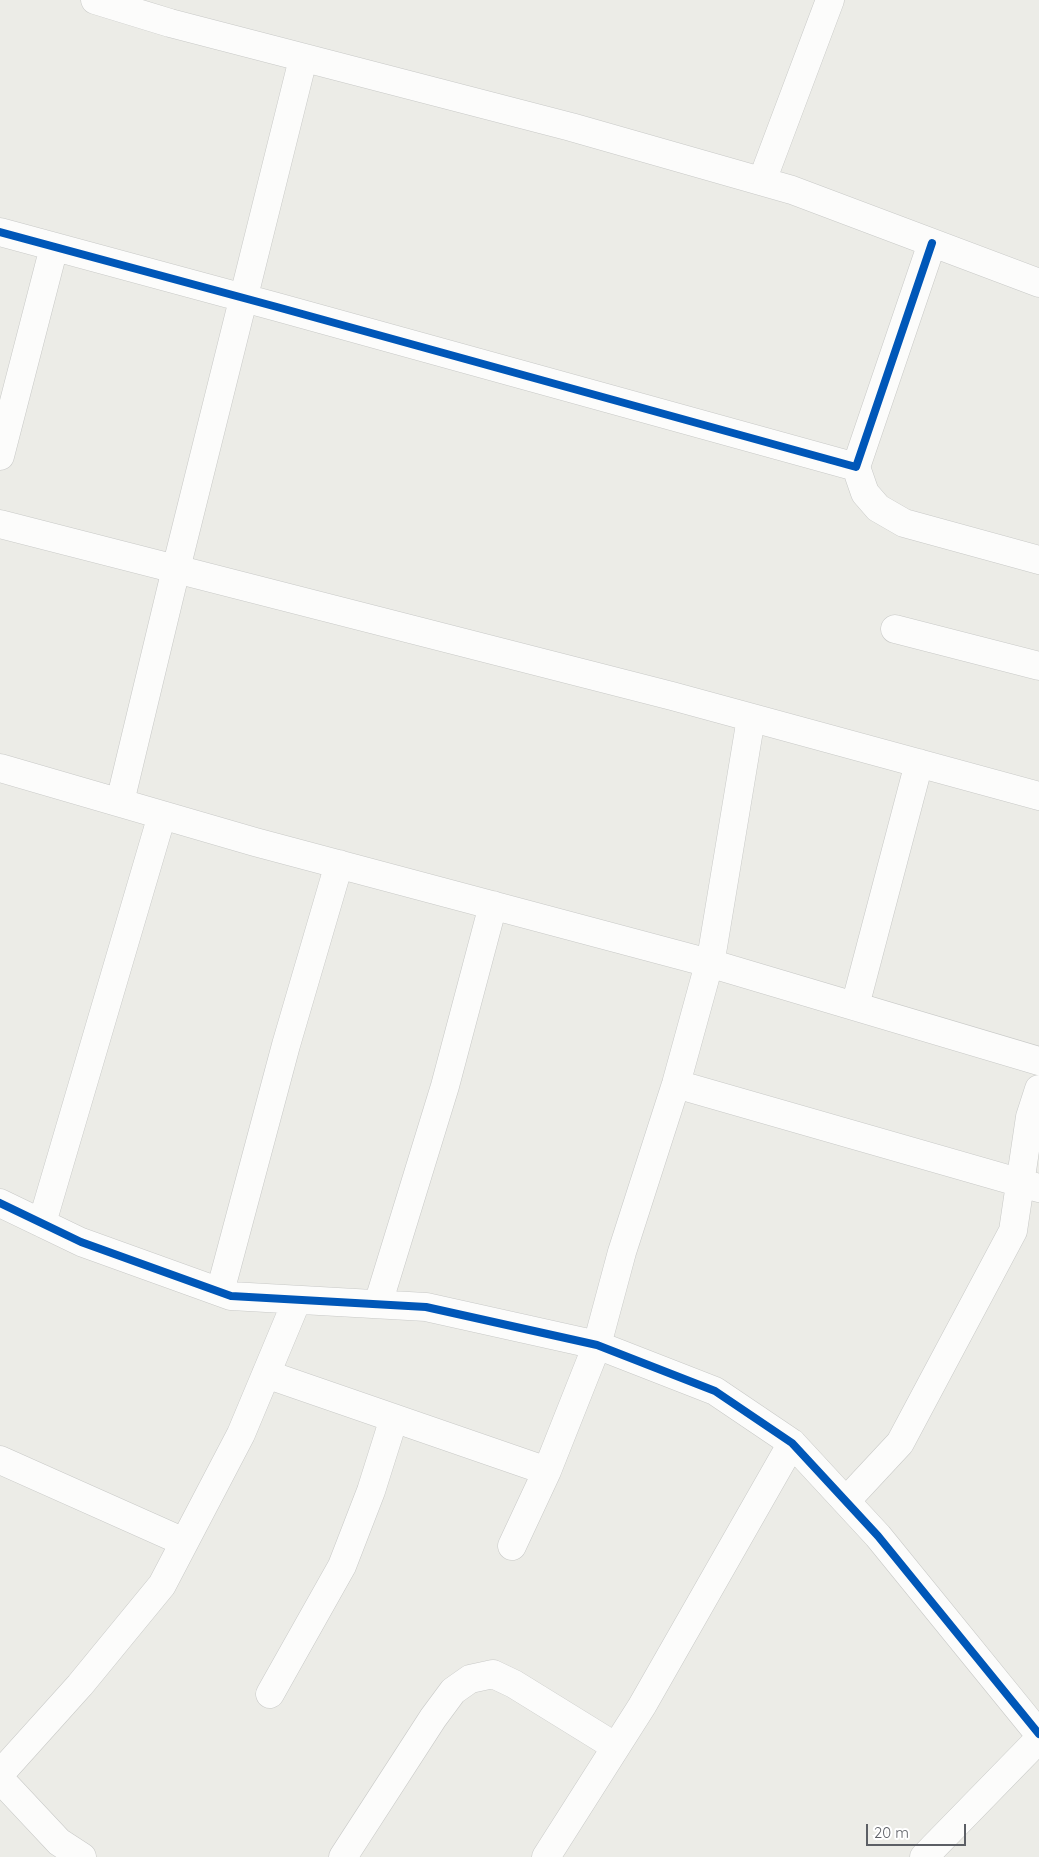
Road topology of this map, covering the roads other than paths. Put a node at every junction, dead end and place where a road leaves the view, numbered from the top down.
1 (95, 0) edge
2 (830, 0) edge
3 (303, 59) junction
4 (762, 181) junction
5 (0, 232) edge
6 (932, 243) junction
7 (54, 247) junction
8 (1039, 283) edge
9 (245, 298) junction
10 (0, 456) edge
11 (856, 467) junction
12 (0, 524) edge
13 (1039, 560) edge
14 (176, 569) junction
15 (895, 629) dead end
16 (1039, 666) edge
17 (751, 718) junction
18 (919, 763) junction
19 (1, 770) edge
20 (1039, 796) edge
21 (120, 802) junction
22 (162, 815) junction
23 (339, 864) junction
24 (493, 905) junction
25 (709, 963) junction
26 (855, 1006) junction
27 (1039, 1061) edge
28 (676, 1084) junction
29 (1039, 1089) edge
30 (1030, 1185) edge
31 (0, 1203) edge
32 (42, 1223) junction
33 (220, 1292) junction
34 (296, 1300) junction
35 (378, 1304) junction
36 (597, 1344) junction
37 (266, 1374) junction
38 (394, 1418) junction
39 (792, 1443) junction
40 (0, 1460) edge
41 (547, 1471) junction
42 (846, 1501) junction
43 (184, 1542) junction
44 (512, 1546) dead end
45 (270, 1694) dead end
46 (1039, 1734) edge
47 (1039, 1739) edge
48 (616, 1747) junction
49 (0, 1774) edge
50 (0, 1779) edge
51 (82, 1857) edge
52 (343, 1857) edge
53 (546, 1857) edge
54 (924, 1857) edge

1 - 3 street
2 - 4 street
3 - 4 street
3 - 9 street
4 - 6 street
5 - 7 street
6 - 8 street
6 - 11 street
7 - 9 street
7 - 10 street
9 - 11 street
9 - 14 street
11 - 13 street
12 - 14 street
14 - 17 street
14 - 21 street
15 - 16 street
17 - 18 street
17 - 25 street
18 - 20 street
18 - 26 street
19 - 21 street
21 - 22 street
22 - 23 street
22 - 32 street
23 - 24 street
23 - 33 street
24 - 25 street
24 - 35 street
25 - 26 street
25 - 28 street
26 - 27 street
28 - 30 street
28 - 36 street
29 - 30 street
30 - 42 street
31 - 32 street
32 - 33 street
33 - 34 street
34 - 35 street
34 - 37 street
35 - 36 street
36 - 39 street
36 - 41 street
37 - 38 street
37 - 43 street
38 - 41 street
38 - 45 street
39 - 42 street
39 - 48 street
40 - 43 street
41 - 44 street
42 - 46 street
43 - 49 street
47 - 54 street
48 - 52 street
48 - 53 street
50 - 51 street

